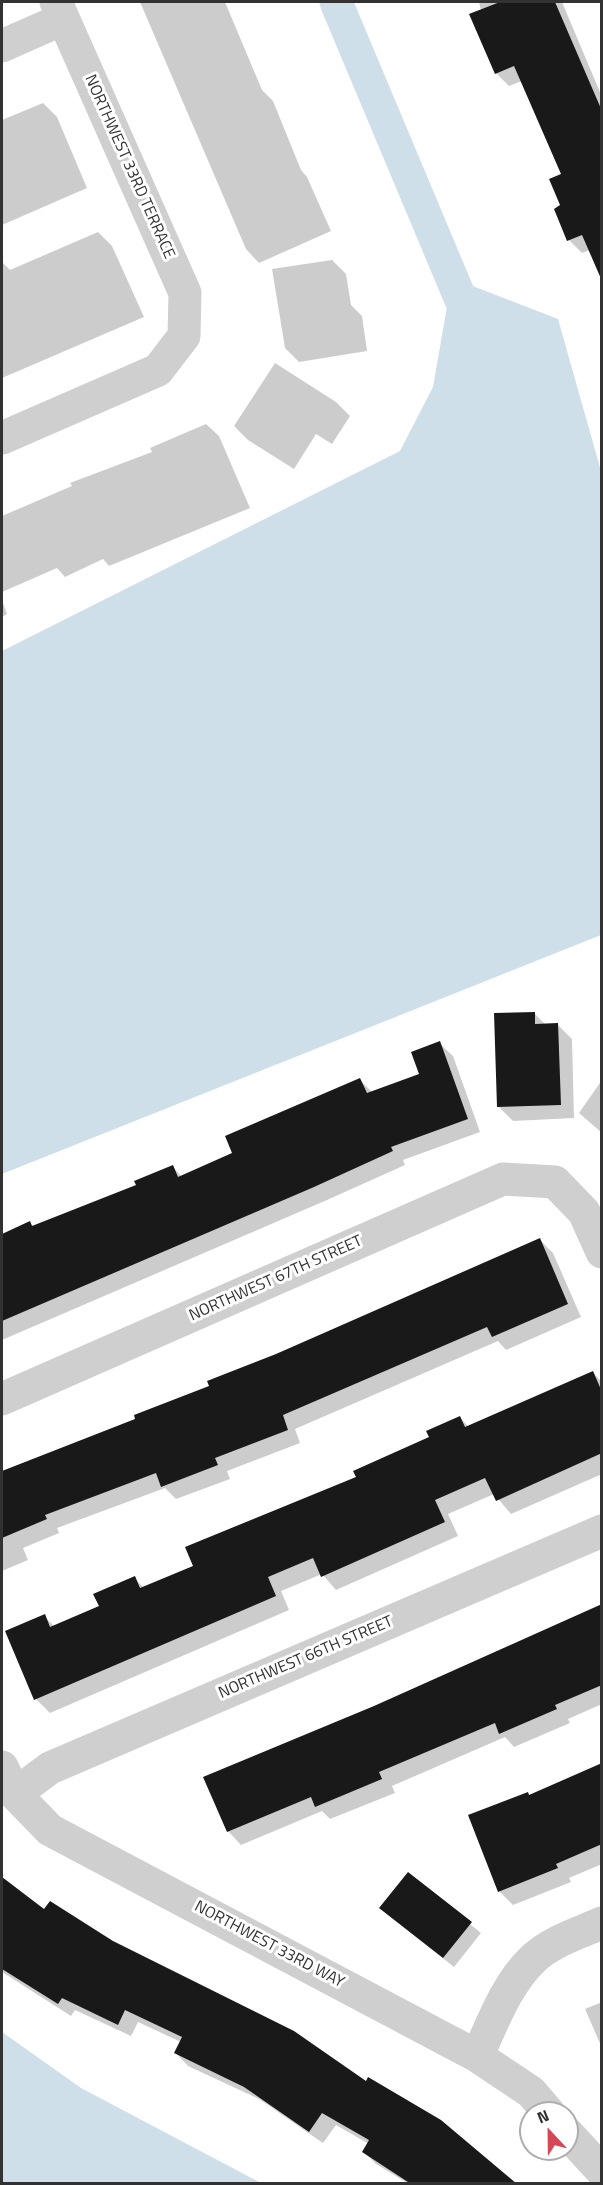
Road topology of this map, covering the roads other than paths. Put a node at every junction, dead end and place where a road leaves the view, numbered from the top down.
1 (59, 10) edge
2 (2, 46) edge
3 (2, 438) edge
4 (602, 1252) edge
5 (2, 1399) edge
6 (602, 1531) edge
7 (8, 1780) edge
8 (602, 1923) edge
9 (477, 2056) junction
10 (539, 2101) edge
11 (579, 2146) edge
12 (602, 2171) edge

1 - 2 street
1 - 3 street, NORTHWEST 33RD TERRACE
4 - 5 street, NORTHWEST 67TH STREET
6 - 7 street, NORTHWEST 66TH STREET
7 - 9 street, NORTHWEST 33RD WAY
8 - 9 street
9 - 10 street, NORTHWEST 33RD WAY
11 - 12 street

